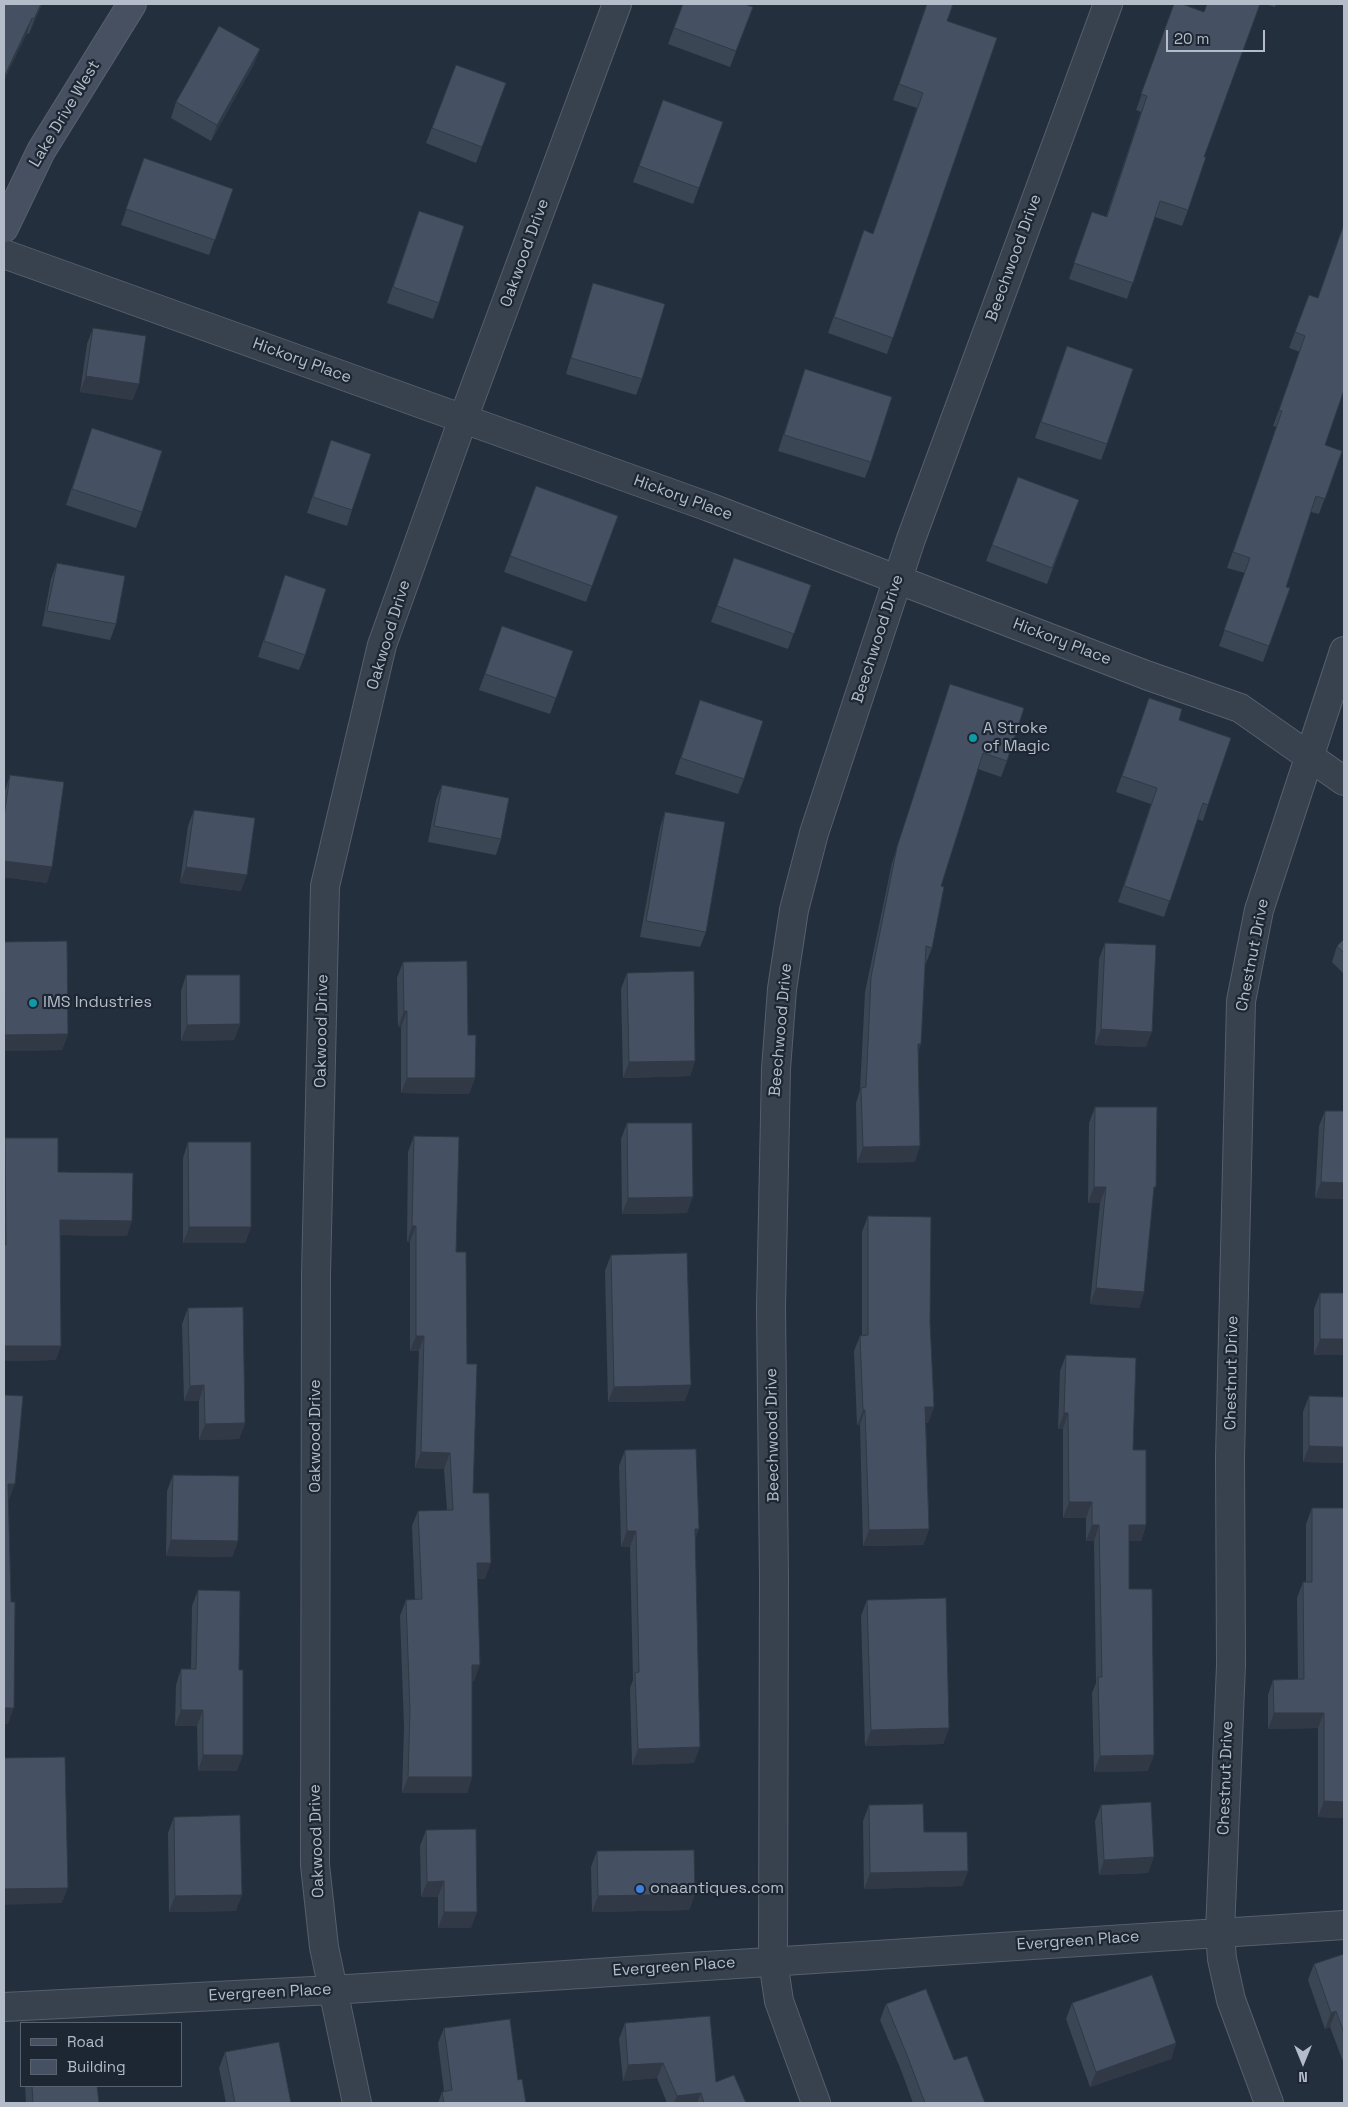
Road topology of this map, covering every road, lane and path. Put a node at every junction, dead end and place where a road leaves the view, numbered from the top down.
1 (132, 4) edge
2 (617, 4) edge
3 (1108, 4) edge
4 (4, 228) edge
5 (4, 254) edge
6 (463, 419) junction
7 (897, 579) junction
8 (1344, 651) edge
9 (1308, 756) junction
10 (1344, 781) edge
11 (1344, 1925) edge
12 (1220, 1932) junction
13 (773, 1961) junction
14 (332, 1990) junction
15 (4, 2007) edge
16 (357, 2103) edge
17 (816, 2103) edge
18 (1268, 2103) edge

1 - 4 street, Lake Drive West
2 - 6 street, Oakwood Drive
3 - 7 street, Beechwood Drive
5 - 6 street, Hickory Place
6 - 7 street, Hickory Place
6 - 14 street, Oakwood Drive
7 - 9 street, Hickory Place
7 - 13 street, Beechwood Drive
8 - 9 street, Chestnut Drive
9 - 10 street, Hickory Place
9 - 12 street, Chestnut Drive
11 - 12 street, Evergreen Place
12 - 13 street, Evergreen Place
12 - 18 street, Chestnut Drive
13 - 14 street, Evergreen Place
13 - 17 street, Beechwood Drive
14 - 15 street, Evergreen Place
14 - 16 street, Oakwood Drive

